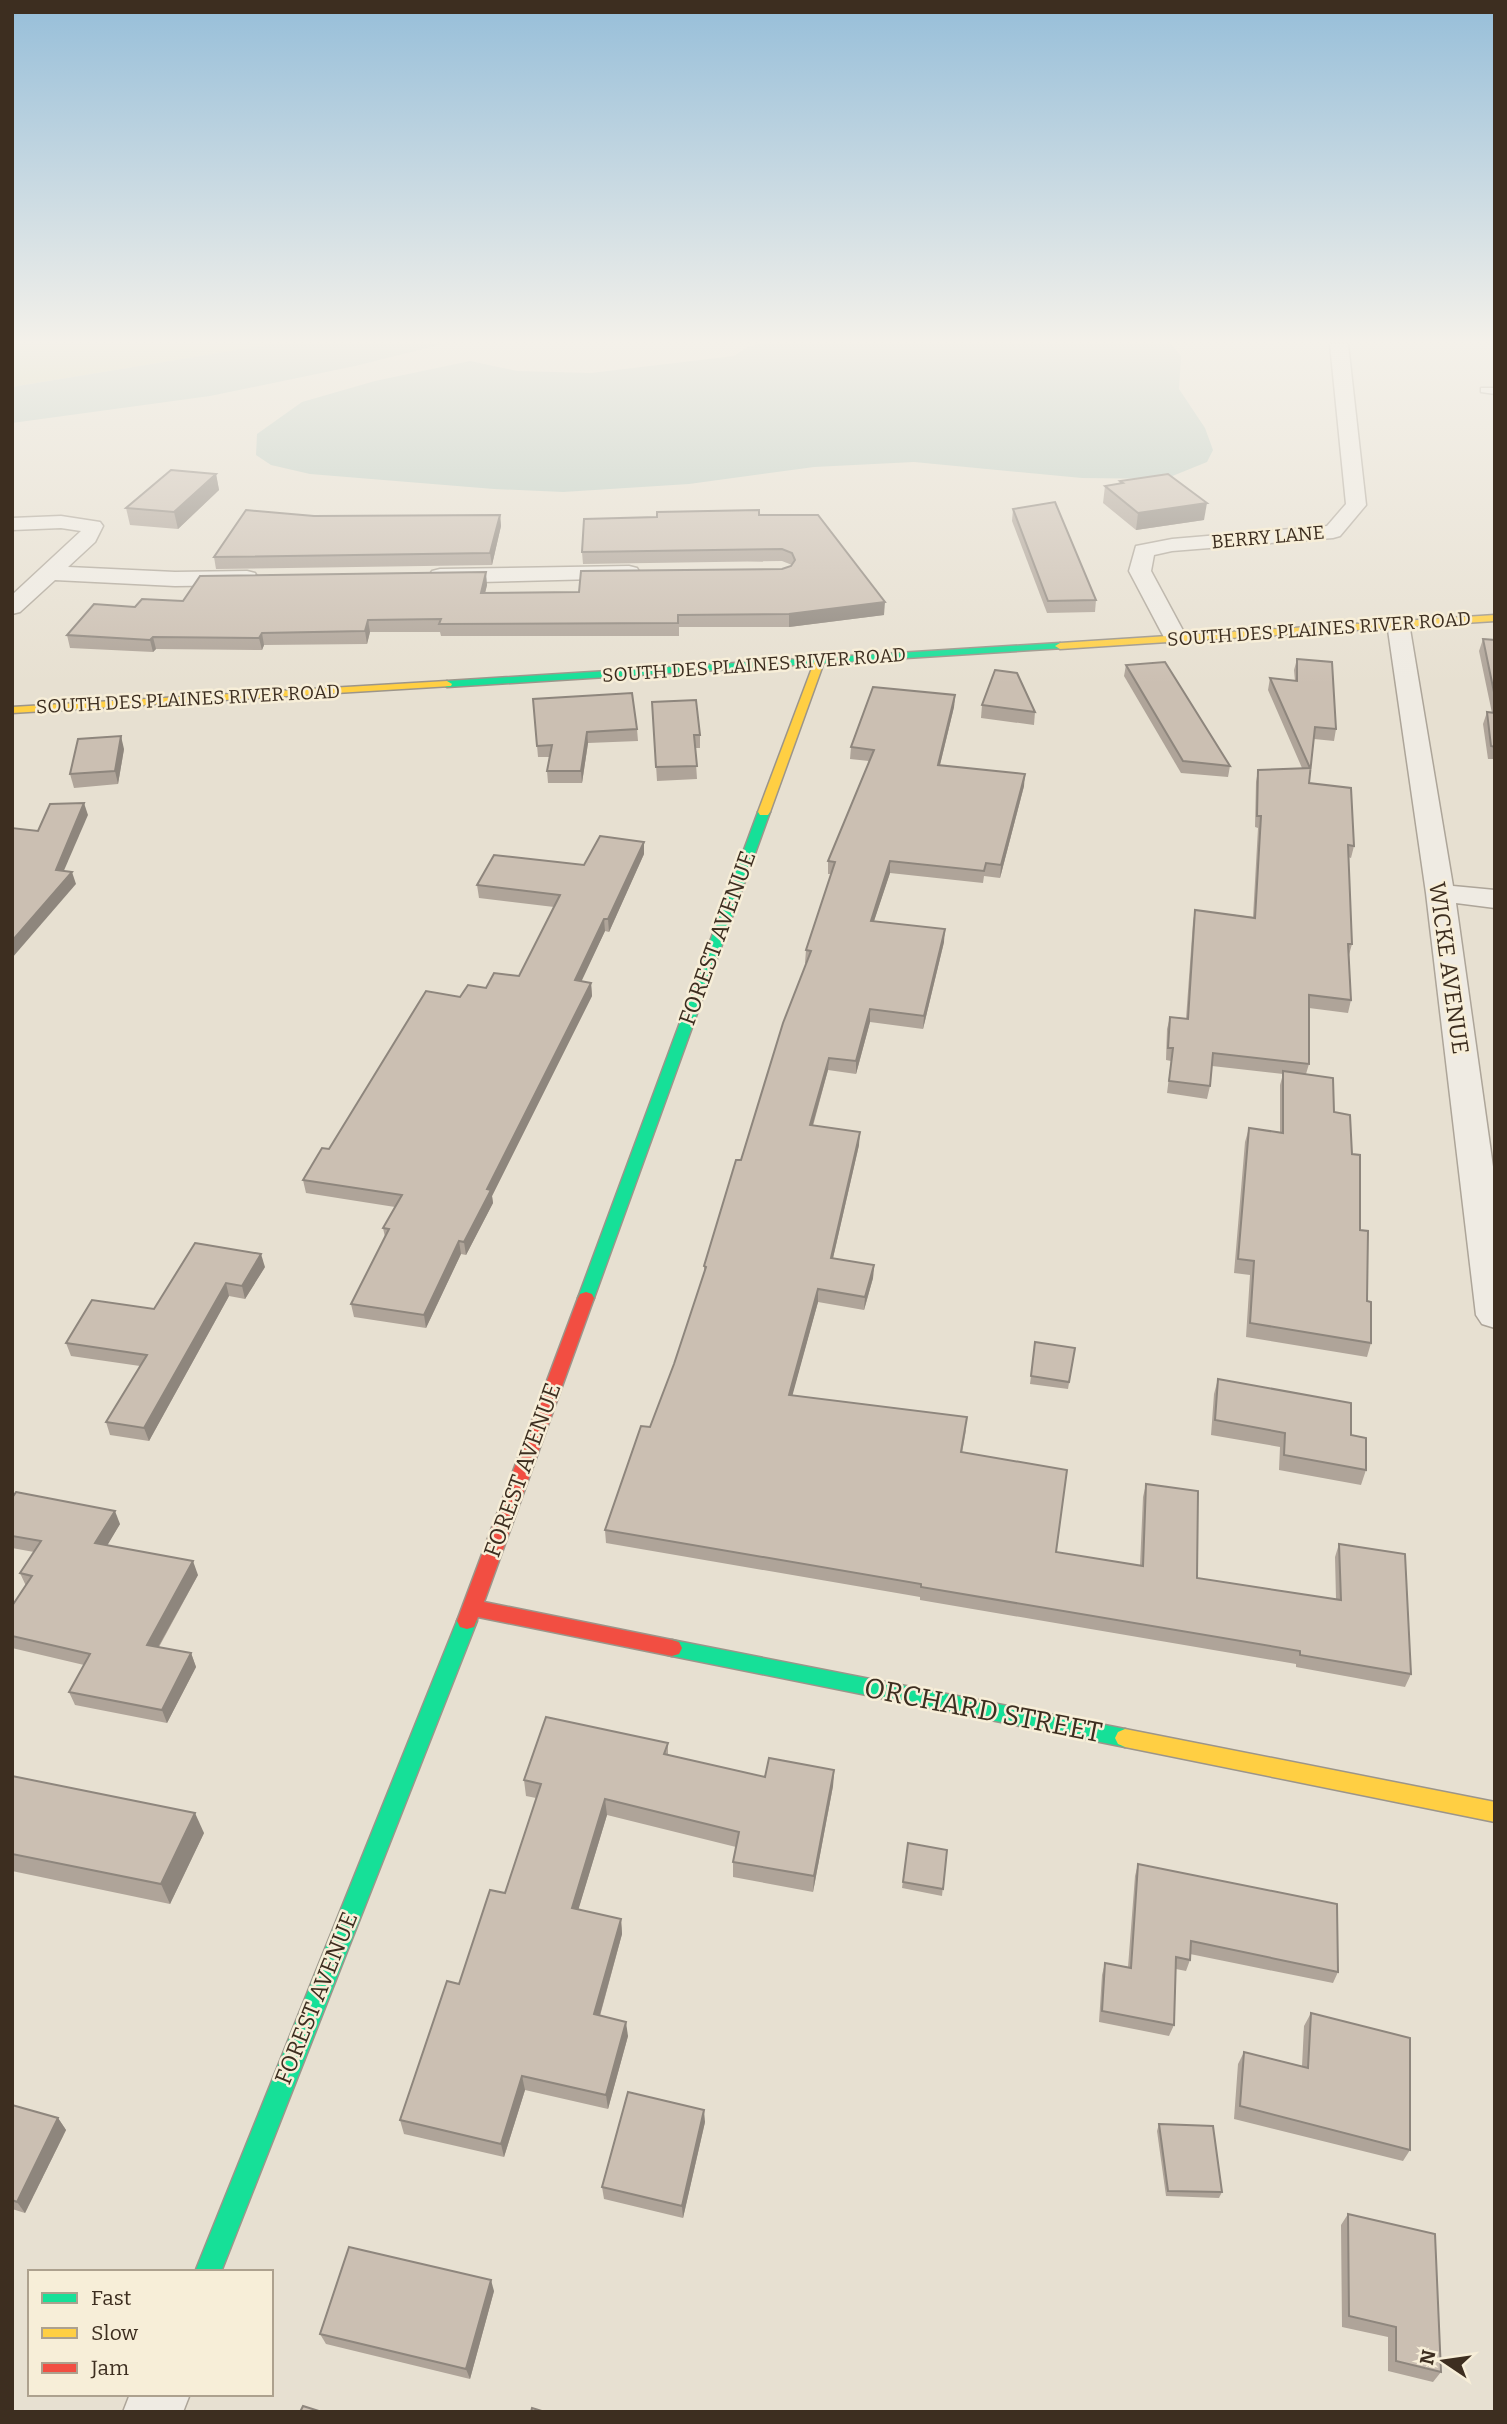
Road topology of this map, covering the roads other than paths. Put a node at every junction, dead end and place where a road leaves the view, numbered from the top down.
1 (1351, 457) edge
2 (12, 524) edge
3 (48, 573) junction
4 (644, 573) edge
5 (423, 576) edge
6 (271, 578) edge
7 (12, 607) edge
8 (1495, 618) edge
9 (1398, 623) junction
10 (1175, 638) junction
11 (819, 662) junction
12 (12, 710) edge
13 (1440, 893) junction
14 (1495, 899) edge
15 (1495, 1315) edge
16 (472, 1608) junction
17 (1495, 1812) edge
18 (209, 2270) edge

1 - 10 street, BERRY LANE
2 - 3 street
3 - 6 street
3 - 7 street
4 - 5 street
8 - 9 street, SOUTH DES PLAINES RIVER ROAD
9 - 10 street, SOUTH DES PLAINES RIVER ROAD
9 - 13 street, WICKE AVENUE
10 - 11 street, SOUTH DES PLAINES RIVER ROAD
11 - 12 street, SOUTH DES PLAINES RIVER ROAD
11 - 16 street, FOREST AVENUE
13 - 14 street
13 - 15 street, WICKE AVENUE
16 - 17 street, ORCHARD STREET
16 - 18 street, FOREST AVENUE

